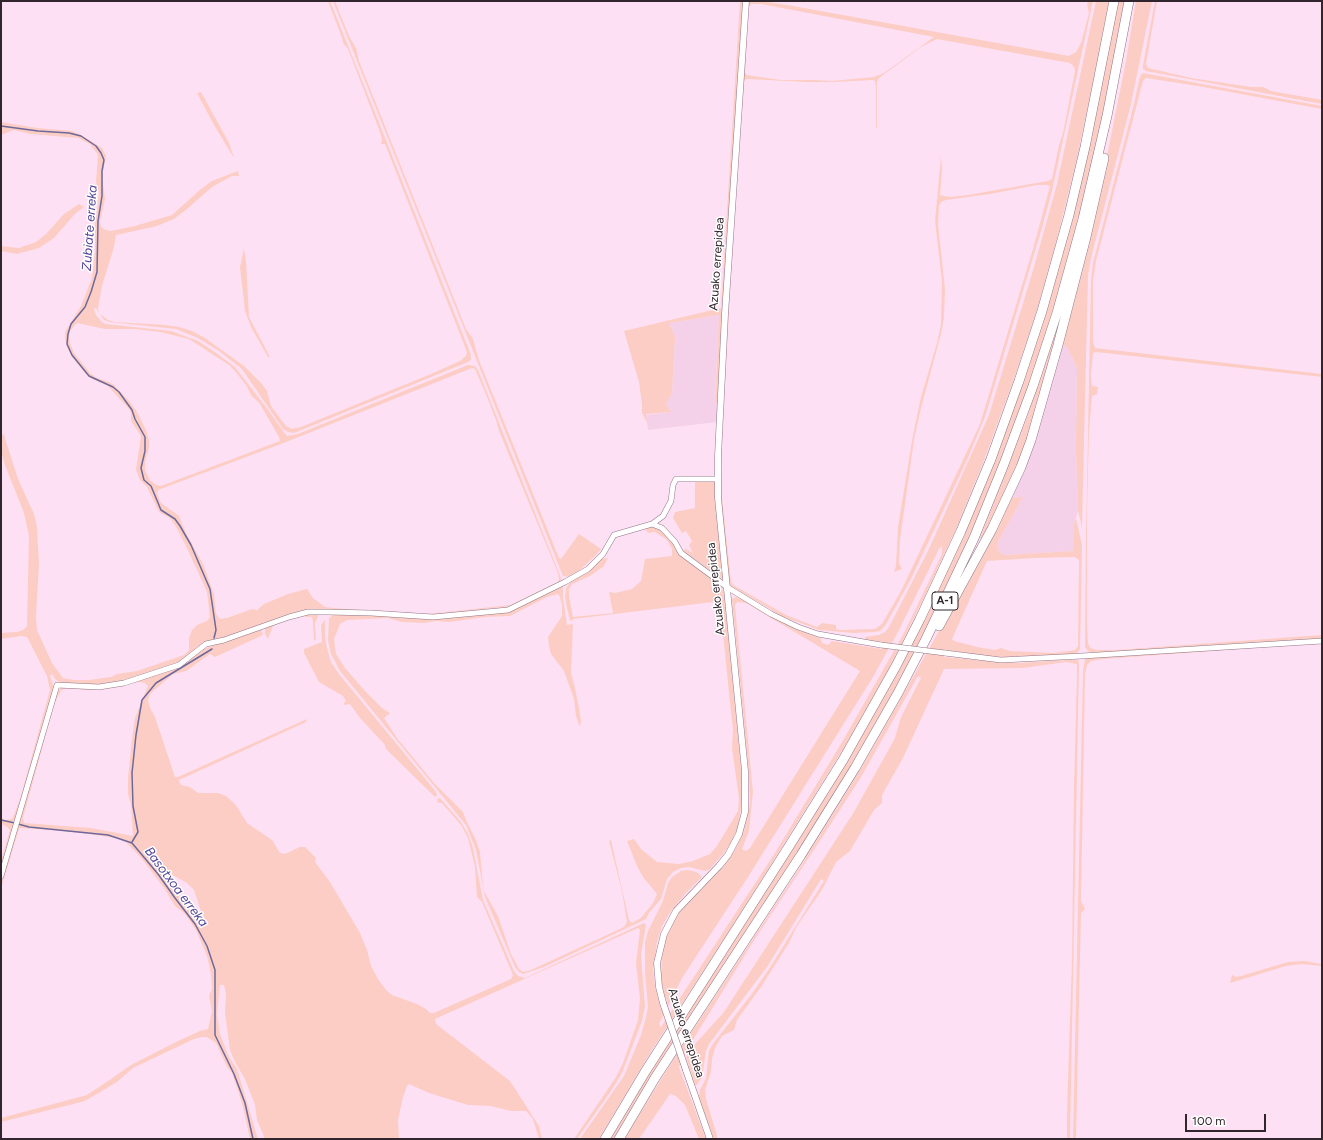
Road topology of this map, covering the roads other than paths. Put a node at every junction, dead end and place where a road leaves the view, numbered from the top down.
1 (746, 1) edge
2 (1114, 1) edge
3 (1129, 1) edge
4 (1125, 24) junction
5 (718, 479) junction
6 (652, 524) junction
7 (727, 587) junction
8 (926, 639) junction
9 (1322, 641) edge
10 (1, 876) edge
11 (605, 1139) edge
12 (619, 1139) edge
13 (710, 1139) edge

1 - 5 street, Azuako errepidea
2 - 11 highway, A-1
3 - 4 highway, A-1
4 - 8 highway, A-1
4 - 8 highway
5 - 6 street
5 - 7 street, Azuako errepidea
6 - 7 street
6 - 10 street
7 - 9 street, bridge
7 - 13 street, Azuako errepidea, bridge
8 - 12 highway, A-1

